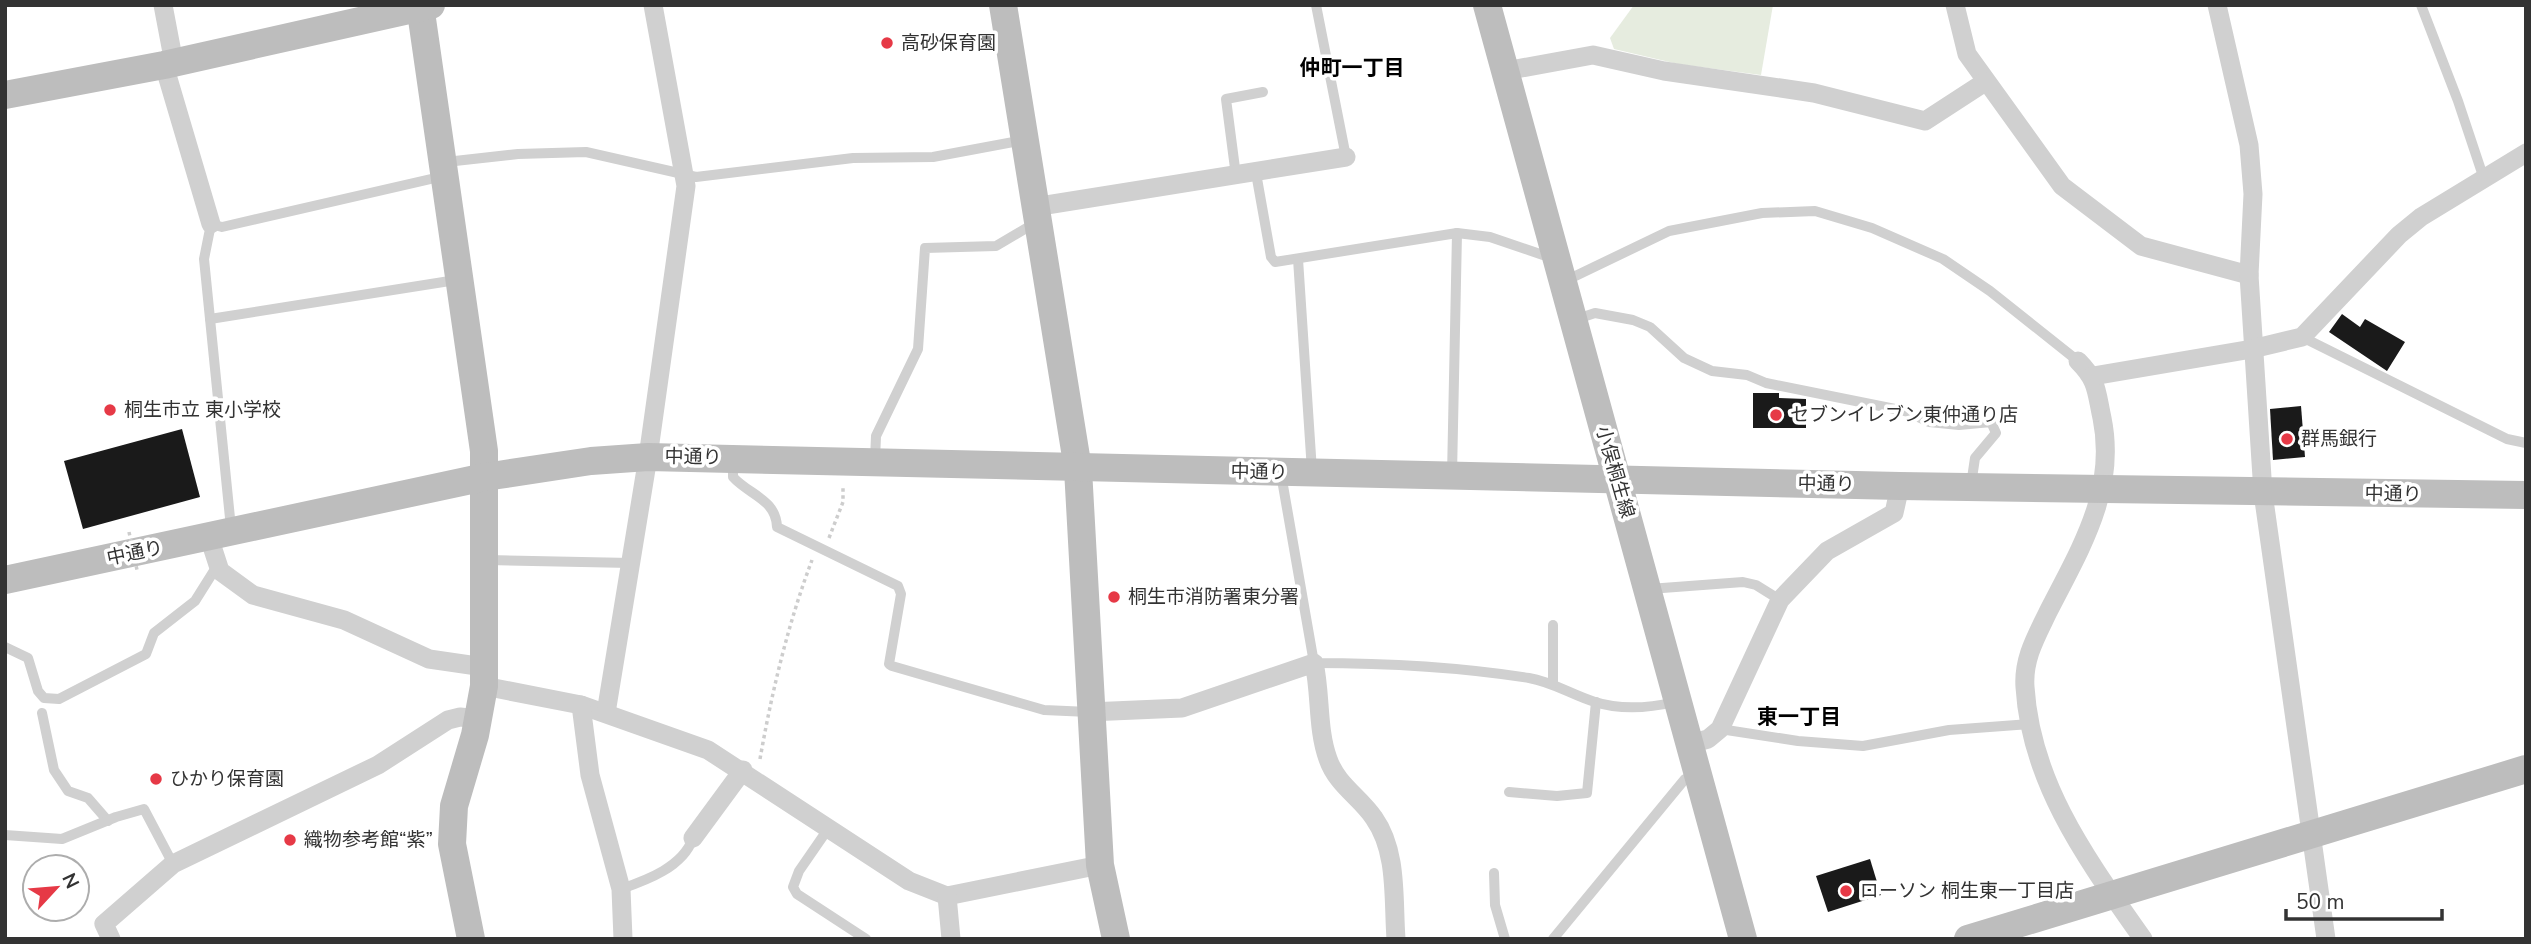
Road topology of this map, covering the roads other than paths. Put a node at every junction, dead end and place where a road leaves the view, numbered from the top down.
1 (163, 5) edge
2 (653, 5) edge
3 (1003, 5) edge
4 (1316, 5) edge
5 (1487, 5) edge
6 (1955, 5) edge
7 (2217, 5) edge
8 (424, 6) edge
9 (2423, 6) edge
10 (169, 64) junction
11 (1505, 71) junction
12 (1985, 82) junction
13 (1262, 92) dead end
14 (5, 95) edge
15 (1024, 140) junction
16 (2526, 153) edge
17 (1346, 157) joint
18 (443, 169) junction
19 (1256, 173) junction
20 (685, 176) junction
21 (1236, 177) junction
22 (2484, 179) junction
23 (1035, 215) junction
24 (211, 224) junction
25 (1457, 233) junction
26 (1555, 254) junction
27 (1298, 259) junction
28 (2249, 275) junction
29 (460, 279) junction
30 (1563, 282) junction
31 (210, 319) junction
32 (1573, 320) junction
33 (2302, 337) junction
34 (2252, 349) junction
35 (2078, 361) joint
36 (2093, 376) junction
37 (2526, 443) edge
38 (648, 457) junction
39 (733, 458) junction
40 (874, 463) junction
41 (1078, 469) junction
42 (1281, 472) junction
43 (1312, 472) junction
44 (1452, 475) junction
45 (485, 477) junction
46 (1617, 480) junction
47 (1900, 486) junction
48 (1971, 486) junction
49 (2104, 489) junction
50 (2263, 493) junction
51 (2526, 495) edge
52 (220, 534) junction
53 (484, 560) junction
54 (631, 563) junction
55 (217, 566) junction
56 (5, 580) edge
57 (1648, 589) junction
58 (1780, 600) junction
59 (1553, 625) dead end
60 (5, 647) edge
61 (1314, 663) junction
62 (484, 676) junction
63 (1553, 683) junction
64 (1596, 702) junction
65 (1679, 702) junction
66 (581, 705) junction
67 (1089, 712) junction
68 (42, 713) dead end
69 (606, 713) junction
70 (479, 719) junction
71 (2030, 724) junction
72 (1720, 729) junction
73 (1690, 744) junction
74 (2526, 769) edge
75 (1698, 772) junction
76 (747, 773) junction
77 (1508, 792) dead end
78 (108, 821) junction
79 (828, 829) junction
80 (2311, 833) junction
81 (5, 835) edge
82 (693, 838) joint
83 (173, 864) junction
84 (1100, 865) junction
85 (1494, 873) dead end
86 (621, 889) junction
87 (2111, 893) junction
88 (947, 896) junction
89 (111, 939) edge
90 (471, 939) edge
91 (623, 939) edge
92 (866, 939) edge
93 (951, 939) edge
94 (1116, 939) edge
95 (1396, 939) edge
96 (1505, 939) edge
97 (1553, 939) edge
98 (1743, 939) edge
99 (1968, 939) edge
100 (2143, 939) edge
101 (2326, 939) edge

1 - 10 street
2 - 20 street
3 - 15 street
4 - 17 lane
5 - 11 street, 小俣桐生線
6 - 12 street
7 - 28 street
8 - 10 street
8 - 18 street
9 - 22 lane
10 - 14 street
10 - 24 street
11 - 12 street
11 - 26 street, 小俣桐生線
12 - 28 street
13 - 21 lane
15 - 20 lane
15 - 23 street
16 - 22 street
17 - 19 street
18 - 20 lane
18 - 24 lane
18 - 29 street
19 - 21 street
19 - 27 lane
20 - 38 street
21 - 23 street
22 - 33 street
23 - 40 lane
23 - 41 street
24 - 31 lane
25 - 26 lane
25 - 27 lane
25 - 44 lane
26 - 30 street, 小俣桐生線
27 - 43 lane
28 - 34 street
29 - 31 lane
29 - 45 street
30 - 32 street, 小俣桐生線
30 - 35 lane
31 - 52 lane
32 - 46 street, 小俣桐生線
32 - 48 lane
33 - 34 street
33 - 37 lane
34 - 36 street
34 - 50 street
35 - 36 street
36 - 49 street
38 - 39 street, 中通り
38 - 45 street, 中通り
38 - 54 street
39 - 40 street, 中通り
39 - 67 lane
40 - 41 street, 中通り
41 - 42 street, 中通り
41 - 67 street
42 - 43 street, 中通り
42 - 61 lane
43 - 44 street, 中通り
44 - 46 street, 中通り
45 - 52 street, 中通り
45 - 53 street
46 - 47 street, 中通り
46 - 57 street, 小俣桐生線
47 - 48 street, 中通り
47 - 58 street
48 - 49 street, 中通り
49 - 50 street, 中通り
49 - 71 street
50 - 51 street, 中通り
50 - 80 street
52 - 55 street
52 - 56 street, 中通り
53 - 54 lane
53 - 62 street
54 - 69 street
55 - 60 lane
55 - 62 street
57 - 58 lane
57 - 65 street, 小俣桐生線
58 - 72 street
59 - 63 lane
61 - 63 lane
61 - 67 street
61 - 95 street
62 - 66 street
62 - 70 street
63 - 64 lane
64 - 65 lane
64 - 77 lane
65 - 73 street, 小俣桐生線
66 - 69 street
66 - 86 street
67 - 84 street
68 - 78 lane
69 - 76 street
70 - 83 street
70 - 90 street
71 - 72 lane
71 - 87 street
72 - 73 street
73 - 75 street, 小俣桐生線
74 - 80 street
75 - 97 lane
75 - 98 street, 小俣桐生線
76 - 79 street
76 - 82 street
78 - 81 lane
78 - 83 lane
79 - 88 street
79 - 92 lane
80 - 87 street
80 - 101 street
82 - 86 lane
83 - 89 street
84 - 88 street
84 - 94 street
85 - 96 lane
86 - 91 street
87 - 99 street
87 - 100 street
88 - 93 street

